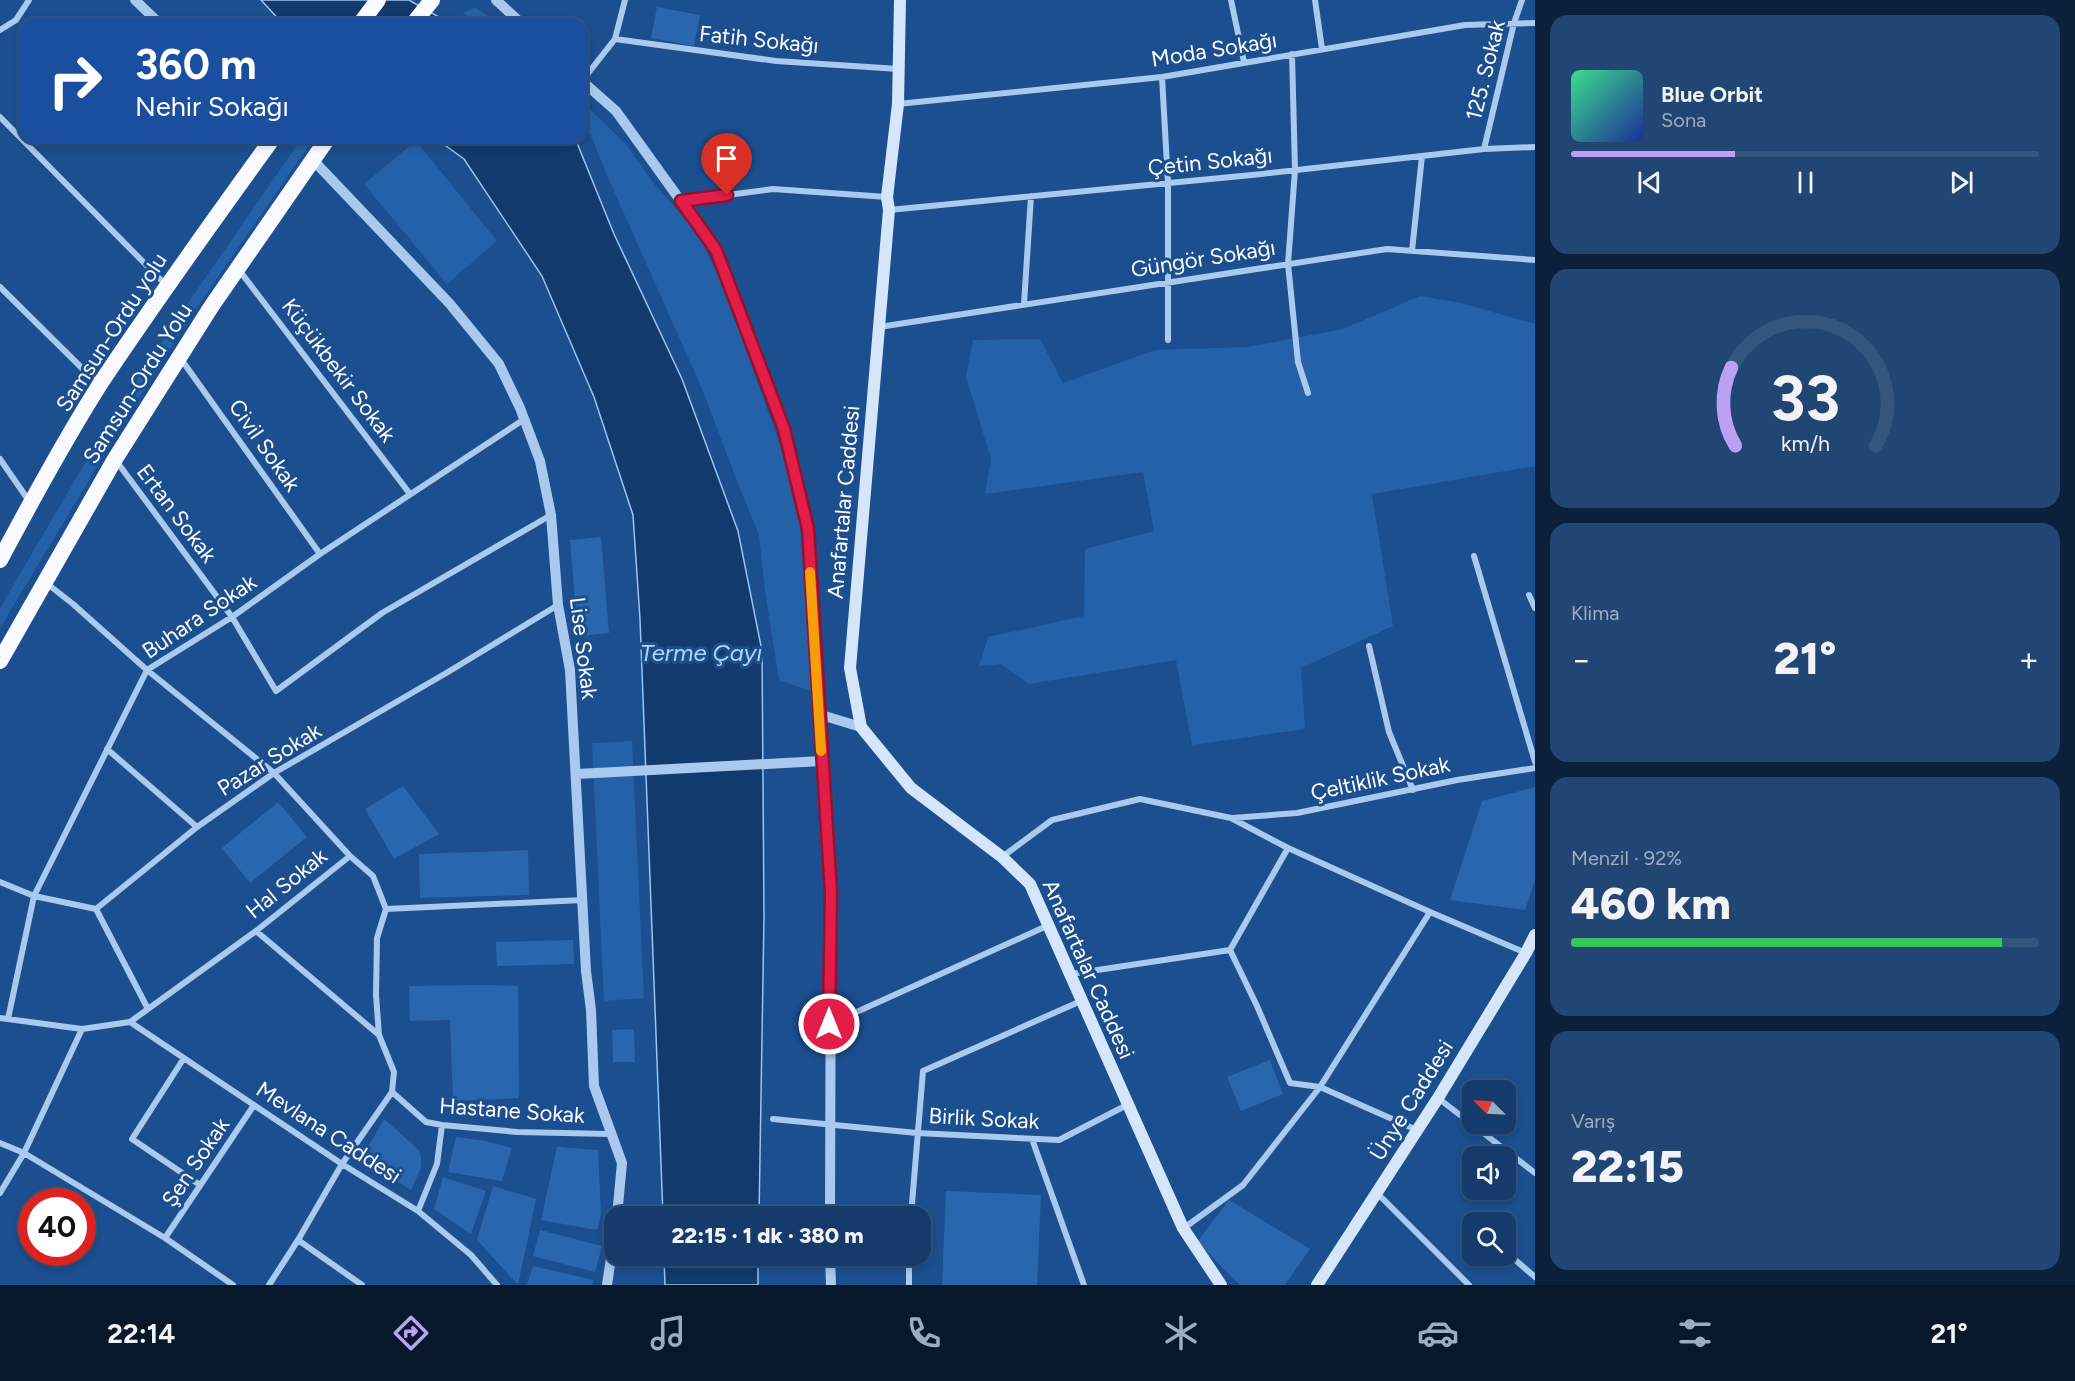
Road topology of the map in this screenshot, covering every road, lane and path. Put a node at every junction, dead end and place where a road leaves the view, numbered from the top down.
1 (29, 0) edge
2 (135, 0) edge
3 (378, 0) edge
4 (432, 0) edge
5 (496, 0) edge
6 (626, 0) edge
7 (900, 0) edge
8 (1231, 0) edge
9 (1315, 0) edge
10 (1522, 0) edge
11 (154, 18) edge
12 (364, 18) edge
13 (418, 18) edge
14 (516, 18) edge
15 (1514, 23) junction
16 (1535, 23) edge
17 (0, 30) edge
18 (615, 39) junction
19 (1322, 49) junction
20 (1292, 54) junction
21 (1244, 62) junction
22 (899, 69) junction
23 (588, 73) edge
24 (1162, 77) junction
25 (588, 86) edge
26 (898, 104) junction
27 (1, 119) edge
28 (18, 136) edge
29 (26, 144) edge
30 (269, 144) edge
31 (324, 144) edge
32 (1535, 147) edge
33 (1484, 149) junction
34 (1422, 156) junction
35 (313, 160) junction
36 (1295, 170) junction
37 (1168, 183) junction
38 (1030, 196) junction
39 (887, 197) junction
40 (681, 201) junction
41 (889, 210) junction
42 (1412, 250) junction
43 (1535, 260) edge
44 (1288, 264) junction
45 (238, 268) junction
46 (1167, 281) junction
47 (167, 286) junction
48 (0, 287) edge
49 (1024, 304) junction
50 (878, 327) junction
51 (1168, 340) dead end
52 (180, 357) junction
53 (99, 386) junction
54 (1308, 393) dead end
55 (523, 420) junction
56 (0, 459) edge
57 (115, 459) junction
58 (410, 494) junction
59 (31, 503) junction
60 (551, 515) junction
61 (320, 554) junction
62 (1474, 556) dead end
63 (0, 560) edge
64 (44, 582) junction
65 (1529, 594) dead end
66 (558, 605) junction
67 (1535, 608) edge
68 (232, 618) junction
69 (1369, 646) dead end
70 (0, 661) edge
71 (147, 670) junction
72 (818, 714) junction
73 (861, 727) junction
74 (107, 749) junction
75 (822, 761) junction
76 (1535, 762) edge
77 (1535, 768) edge
78 (274, 773) junction
79 (577, 774) junction
80 (1413, 790) junction
81 (1231, 818) junction
82 (197, 827) junction
83 (1288, 848) junction
84 (350, 856) junction
85 (1002, 857) junction
86 (0, 882) edge
87 (34, 896) junction
88 (584, 900) junction
89 (96, 909) junction
90 (386, 909) junction
91 (1430, 912) junction
92 (1049, 925) junction
93 (256, 931) junction
94 (1535, 934) edge
95 (1230, 950) junction
96 (1526, 953) junction
97 (1071, 974) junction
98 (1081, 1000) junction
99 (148, 1009) junction
100 (0, 1018) edge
101 (8, 1019) junction
102 (130, 1022) junction
103 (829, 1024) junction
104 (82, 1029) junction
105 (379, 1035) junction
106 (184, 1059) junction
107 (1320, 1087) junction
108 (392, 1092) junction
109 (1438, 1098) junction
110 (254, 1105) junction
111 (1127, 1105) junction
112 (773, 1119) dead end
113 (831, 1123) junction
114 (442, 1125) junction
115 (1417, 1130) junction
116 (917, 1133) junction
117 (610, 1134) junction
118 (1032, 1138) junction
119 (0, 1143) edge
120 (24, 1153) junction
121 (342, 1164) junction
122 (1535, 1173) edge
123 (200, 1185) junction
124 (0, 1193) edge
125 (1377, 1193) junction
126 (618, 1206) edge
127 (830, 1206) edge
128 (912, 1206) edge
129 (418, 1211) junction
130 (1183, 1228) junction
131 (165, 1238) junction
132 (298, 1240) junction
133 (1516, 1260) edge
134 (610, 1266) edge
135 (830, 1266) edge
136 (909, 1266) edge
137 (1535, 1276) edge
138 (233, 1285) edge
139 (269, 1285) edge
140 (362, 1285) edge
141 (497, 1285) edge
142 (607, 1285) edge
143 (831, 1285) edge
144 (909, 1285) edge
145 (1084, 1285) edge
146 (1221, 1285) edge
147 (1317, 1285) edge
148 (1469, 1285) edge

1 - 17 street
2 - 11 street
3 - 12 highway
4 - 13 highway
5 - 14 street
6 - 18 street
7 - 22 main road, Anafartalar Caddesi
8 - 21 street
9 - 19 street
10 - 15 street, 125. Sokak
15 - 16 street, Moda Sokağı
15 - 19 street, Moda Sokağı
15 - 33 street, 125. Sokak
18 - 22 street, Fatih Sokağı
18 - 23 street
19 - 20 street, Moda Sokağı
20 - 21 street, Moda Sokağı
20 - 36 street
21 - 24 street, Moda Sokağı
22 - 26 main road, Anafartalar Caddesi
24 - 26 street, Moda Sokağı
24 - 37 street
25 - 40 street
26 - 39 main road, Anafartalar Caddesi
27 - 28 street
29 - 47 street
30 - 47 highway, Samsun-Ordu yolu
31 - 35 highway, Samsun-Ordu Yolu
32 - 33 street, Çetin Sokağı
33 - 34 street, Çetin Sokağı
34 - 36 street, Çetin Sokağı
34 - 42 street
35 - 45 highway, Samsun-Ordu Yolu
35 - 55 street, Lise Sokak
36 - 37 street, Çetin Sokağı
36 - 44 street
37 - 38 street, Çetin Sokağı
37 - 46 street
38 - 41 street, Çetin Sokağı
38 - 49 street
39 - 40 street
39 - 41 main road, Anafartalar Caddesi
40 - 72 street
41 - 50 main road, Anafartalar Caddesi
42 - 43 street, Güngör Sokağı
42 - 44 street, Güngör Sokağı
44 - 46 street, Güngör Sokağı
44 - 54 street
45 - 52 highway, Samsun-Ordu Yolu
45 - 58 street, Küçükbekir Sokak
46 - 49 street, Güngör Sokağı
46 - 51 street
47 - 53 highway, Samsun-Ordu yolu
48 - 53 street
49 - 50 street, Güngör Sokağı
50 - 73 main road, Anafartalar Caddesi
52 - 57 highway, Samsun-Ordu Yolu
52 - 61 street, Civil Sokak
53 - 59 highway, Samsun-Ordu yolu
55 - 58 street, Buhara Sokak
55 - 60 street, Lise Sokak
56 - 59 street
57 - 64 highway, Samsun-Ordu Yolu
57 - 68 street, Ertan Sokak
58 - 61 street, Buhara Sokak
59 - 63 highway, Samsun-Ordu yolu
60 - 66 street, Lise Sokak
60 - 68 street, Ertan Sokak
61 - 68 street, Buhara Sokak
62 - 76 street
64 - 70 highway, Samsun-Ordu Yolu
64 - 71 street, Hal Sokak
65 - 67 street
66 - 78 street, Pazar Sokak
66 - 79 street, Lise Sokak
68 - 71 street, Buhara Sokak
69 - 80 street
71 - 74 street, Buhara Sokak
71 - 78 street, Hal Sokak
72 - 73 street
72 - 75 street
73 - 85 main road, Anafartalar Caddesi
74 - 82 street
74 - 87 street, Buhara Sokak
75 - 79 street
75 - 103 street
77 - 80 street, Çeltiklik Sokak
78 - 82 street, Pazar Sokak
78 - 84 street, Hal Sokak
79 - 88 street, Lise Sokak
80 - 81 street, Çeltiklik Sokak
81 - 83 street
81 - 85 street
82 - 89 street, Pazar Sokak
83 - 91 street
83 - 95 street
84 - 90 street
84 - 93 street, Hal Sokak
85 - 92 main road, Anafartalar Caddesi
86 - 87 street
87 - 89 street
87 - 101 street, Buhara Sokak
88 - 90 street
88 - 117 street, Lise Sokak
89 - 99 street
90 - 105 street
91 - 96 street
91 - 107 street
92 - 97 main road, Anafartalar Caddesi
92 - 103 street
93 - 99 street, Hal Sokak
93 - 105 street
94 - 96 main road, Ünye Caddesi
95 - 97 street
95 - 107 street
96 - 109 main road, Ünye Caddesi
97 - 98 main road, Anafartalar Caddesi
98 - 111 main road, Anafartalar Caddesi
98 - 116 street
99 - 102 street, Hal Sokak
100 - 101 street, Hal Sokak
101 - 104 street, Hal Sokak
102 - 104 street, Hal Sokak
102 - 106 street, Mevlana Caddesi
103 - 113 street
104 - 120 street
105 - 108 street
106 - 110 street, Mevlana Caddesi
106 - 123 street
107 - 115 street
107 - 130 street
108 - 114 street, Hastane Sokak
108 - 121 street
109 - 115 main road, Ünye Caddesi
109 - 122 street
110 - 121 street, Mevlana Caddesi
110 - 123 street, Şen Sokak
111 - 118 street, Birlik Sokak
111 - 130 main road, Anafartalar Caddesi
112 - 113 street
113 - 116 street, Birlik Sokak
113 - 127 street
114 - 117 street, Hastane Sokak
114 - 129 street
115 - 125 main road, Ünye Caddesi
116 - 118 street, Birlik Sokak
116 - 128 street
117 - 126 street, Lise Sokak
118 - 145 street
119 - 120 street
120 - 124 street
120 - 131 street
121 - 129 street, Mevlana Caddesi
121 - 132 street
123 - 131 street, Şen Sokak
125 - 147 main road, Ünye Caddesi
125 - 148 street
129 - 141 street, Mevlana Caddesi
130 - 146 main road, Anafartalar Caddesi
131 - 138 street
132 - 139 street
132 - 140 street
133 - 137 street
134 - 142 street
135 - 143 street
136 - 144 street

